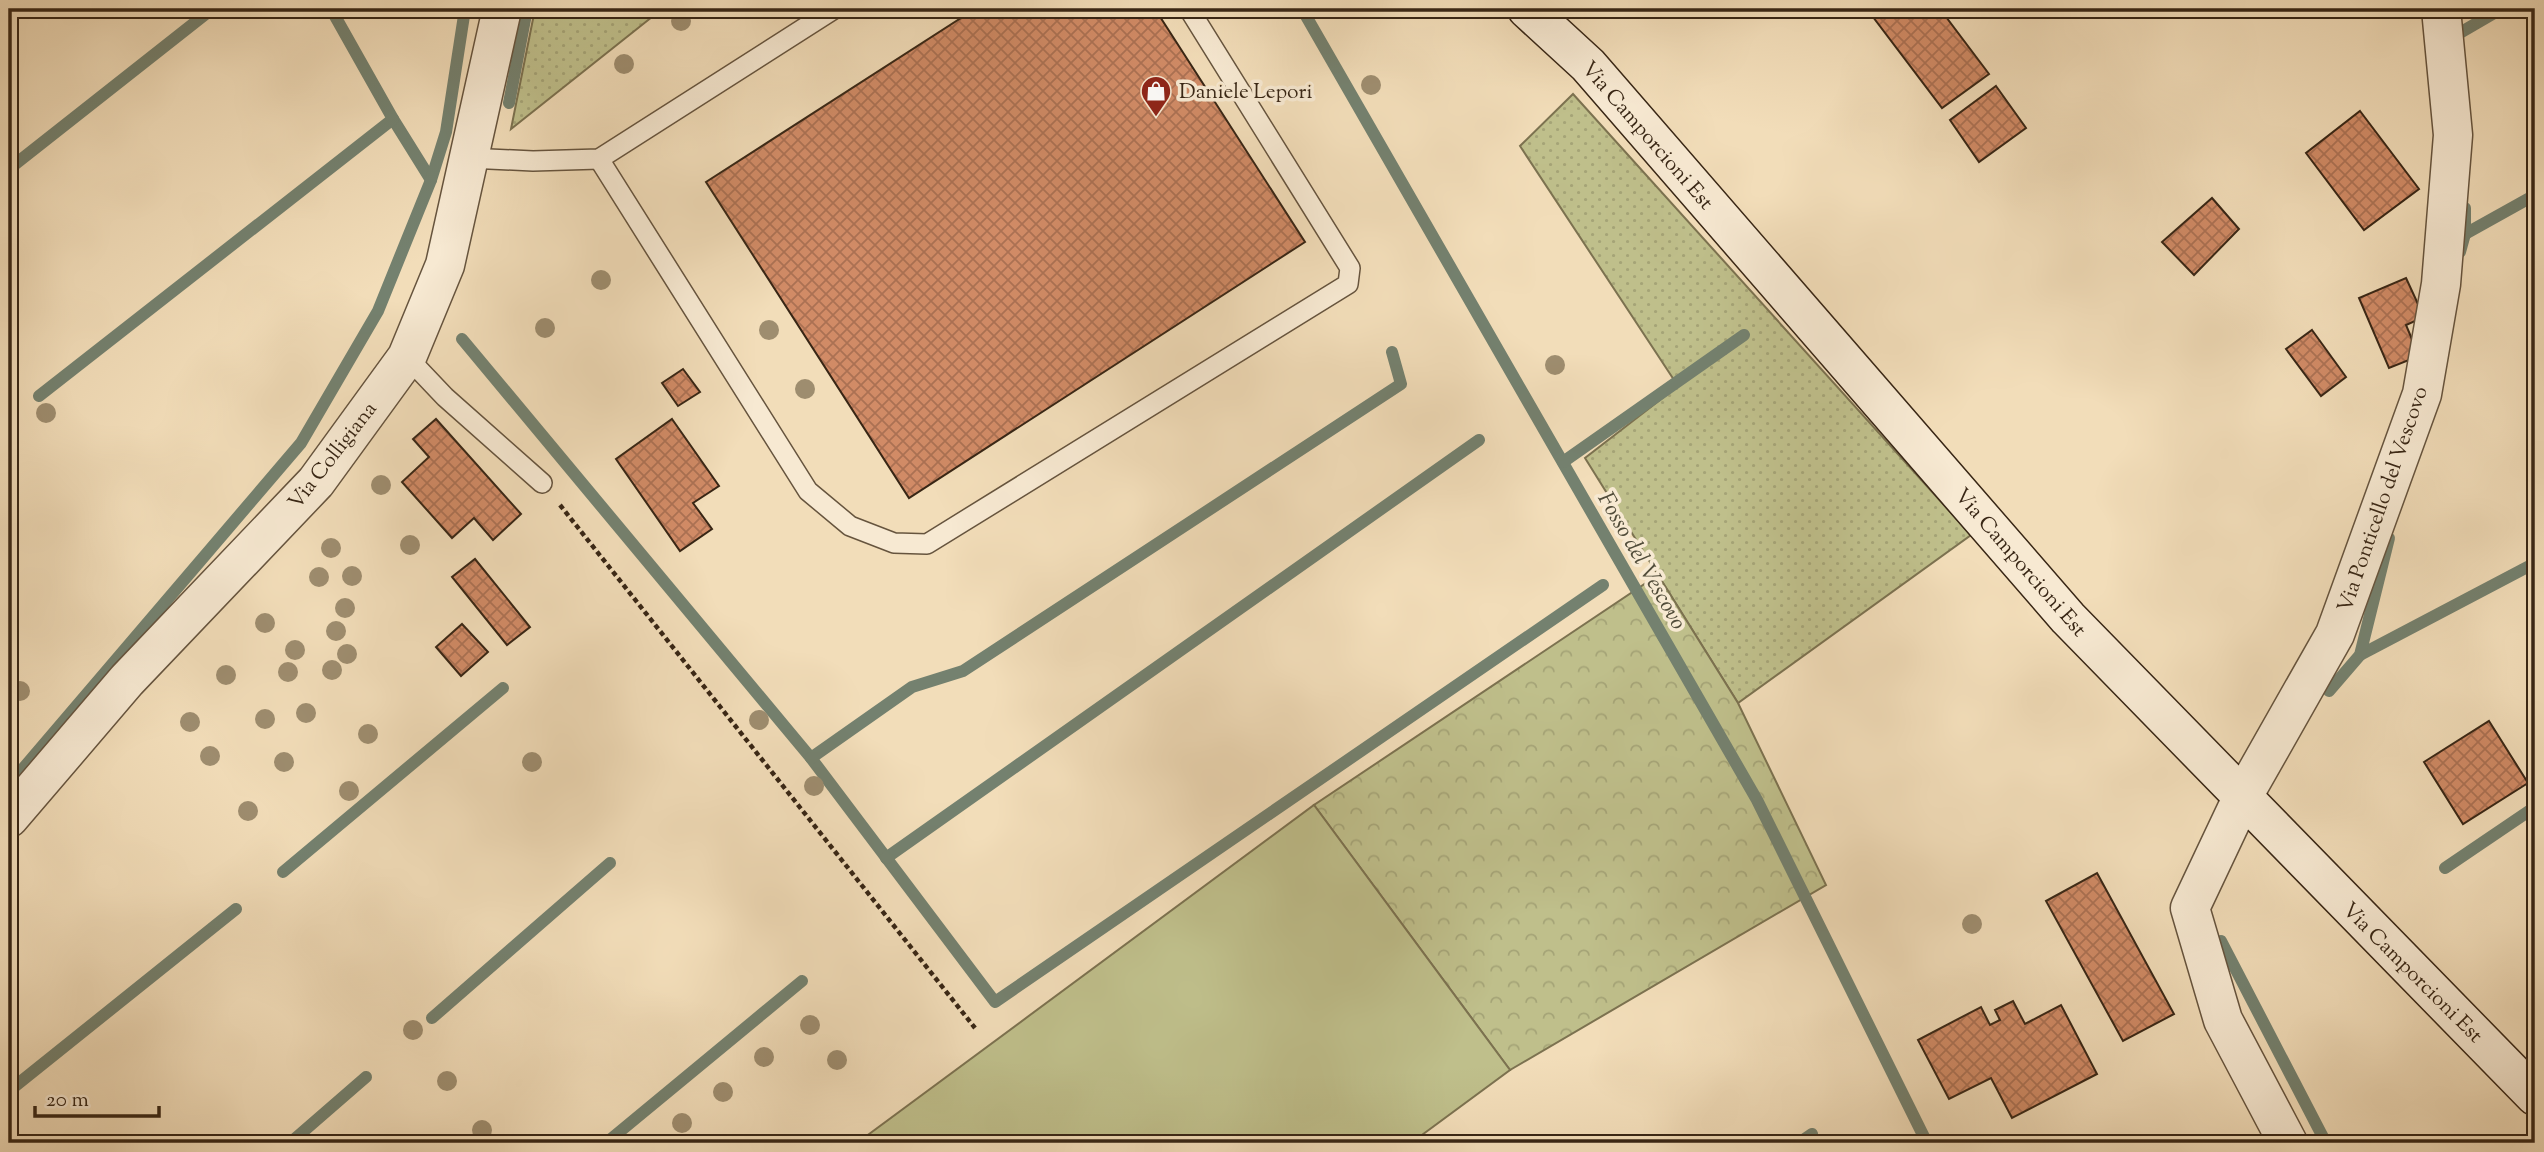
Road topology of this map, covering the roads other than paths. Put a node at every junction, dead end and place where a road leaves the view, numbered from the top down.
1 (502, 9) edge
2 (834, 9) edge
3 (1189, 9) edge
4 (1527, 9) edge
5 (2441, 9) edge
6 (468, 158) junction
7 (599, 159) junction
8 (407, 356) junction
9 (542, 483) road end
10 (2242, 798) junction
11 (9, 818) edge
12 (2535, 1096) edge
13 (2288, 1143) edge

1 - 6 street, Via Colligiana
2 - 7 lane
3 - 7 lane
4 - 10 street, Via Camporcioni Est
5 - 10 street, Via Ponticello del Vescovo
6 - 7 lane
6 - 8 street, Via Colligiana
8 - 9 lane
8 - 11 street, Via Colligiana
10 - 12 street, Via Camporcioni Est
10 - 13 street, Via Ponticello del Vescovo

